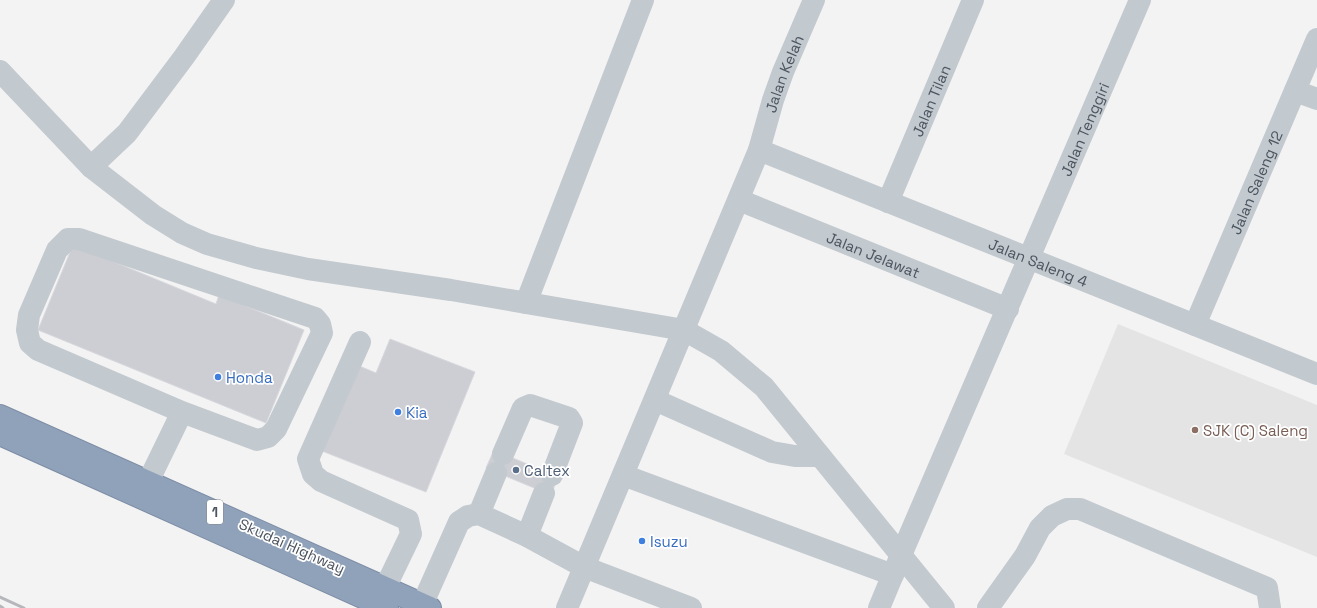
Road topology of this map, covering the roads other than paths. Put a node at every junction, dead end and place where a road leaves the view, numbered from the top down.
1 (224, 0) edge
2 (643, 0) edge
3 (814, 0) edge
4 (973, 0) edge
5 (1140, 0) edge
6 (1317, 39) edge
7 (0, 71) edge
8 (1295, 91) junction
9 (1317, 99) edge
10 (760, 150) junction
11 (91, 167) junction
12 (739, 200) junction
13 (888, 202) junction
14 (1029, 259) junction
15 (526, 303) junction
16 (1008, 309) junction
17 (1195, 326) junction
18 (684, 330) junction
19 (360, 342) dead end
20 (1317, 374) edge
21 (655, 400) junction
22 (182, 412) junction
23 (0, 416) edge
24 (0, 434) edge
25 (820, 456) junction
26 (623, 475) junction
27 (148, 482) junction
28 (479, 514) junction
29 (527, 536) junction
30 (901, 555) junction
31 (584, 567) junction
32 (893, 575) junction
33 (386, 598) edge
34 (426, 606) edge
35 (567, 608) edge
36 (691, 608) edge
37 (879, 608) edge
38 (944, 608) edge
39 (988, 608) edge
40 (1270, 608) edge

1 - 11 street
2 - 15 street
3 - 10 street, Jalan Kelah
4 - 13 street, Jalan Tilan
5 - 14 street, Jalan Tenggiri
6 - 8 street, Jalan Saleng 12
7 - 11 street
8 - 9 street
8 - 17 street, Jalan Saleng 12
10 - 12 street, Jalan Kelah
10 - 13 street, Jalan Saleng 4
11 - 15 street
12 - 16 street, Jalan Jelawat
12 - 18 street, Jalan Kelah
13 - 14 street, Jalan Saleng 4
14 - 16 street, Jalan Tenggiri
14 - 17 street, Jalan Saleng 4
15 - 18 street
16 - 30 street, Jalan Tenggiri
17 - 20 street, Jalan Saleng 4
18 - 21 street, Jalan Kelah
18 - 25 street
19 - 33 street
21 - 25 street
21 - 26 street, Jalan Kelah
22 - 22 street
22 - 27 street
23 - 27 highway, Skudai Highway / 1
24 - 33 highway, Skudai Highway / 1
25 - 30 street
26 - 31 street, Jalan Kelah
26 - 32 street
27 - 33 highway, Skudai Highway / 1
28 - 29 street
28 - 29 street
28 - 34 street
29 - 31 street
30 - 32 street, Jalan Tenggiri
30 - 38 street
31 - 35 street, Jalan Kelah
31 - 36 street
32 - 37 street, Jalan Tenggiri
33 - 34 highway, Skudai Highway / 1
39 - 40 street

